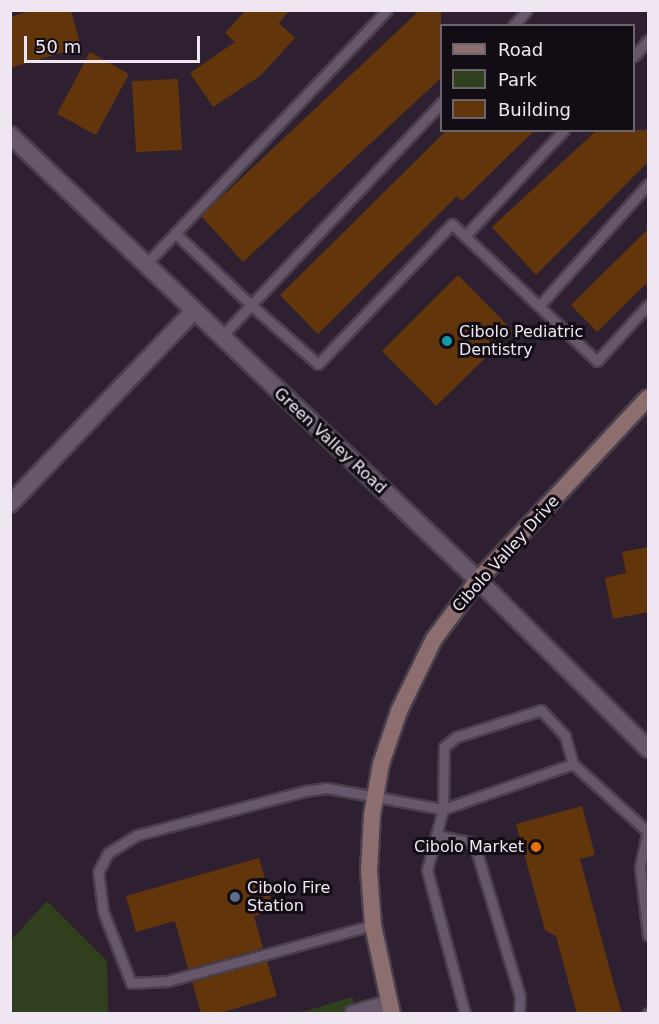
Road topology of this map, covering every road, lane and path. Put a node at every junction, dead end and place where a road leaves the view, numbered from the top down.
1 (387, 10) edge
2 (527, 10) edge
3 (515, 24) edge
4 (648, 40) edge
5 (635, 54) edge
6 (440, 103) edge
7 (562, 132) edge
8 (10, 135) edge
9 (648, 184) edge
10 (175, 233) junction
11 (465, 236) junction
12 (145, 265) junction
13 (648, 305) edge
14 (251, 306) junction
15 (539, 306) junction
16 (193, 312) junction
17 (220, 338) junction
18 (648, 398) edge
19 (10, 504) edge
20 (478, 580) junction
21 (648, 749) edge
22 (573, 764) junction
23 (375, 798) junction
24 (443, 809) junction
25 (648, 833) edge
26 (436, 835) junction
27 (373, 925) junction
28 (648, 936) edge
29 (390, 1009) edge
30 (353, 1014) edge
31 (465, 1014) edge
32 (519, 1014) edge

1 - 10 lane
2 - 3 lane
4 - 5 lane
6 - 14 lane
7 - 11 lane
8 - 12 street, Green Valley Road
9 - 15 lane
10 - 12 lane
10 - 14 lane
11 - 14 lane
11 - 15 lane
12 - 16 street, Green Valley Road
13 - 15 lane
14 - 17 lane
16 - 17 street, Green Valley Road
16 - 19 street
17 - 20 street, Green Valley Road
18 - 20 main road, Cibolo Valley Drive
20 - 21 street, Green Valley Road
20 - 23 main road, Cibolo Valley Drive
22 - 24 lane
22 - 24 lane
22 - 25 lane
23 - 24 lane
23 - 27 main road, Cibolo Valley Drive
23 - 27 lane
24 - 26 lane
25 - 28 lane
26 - 31 lane
26 - 32 lane
27 - 29 main road, Cibolo Valley Drive
29 - 30 street

